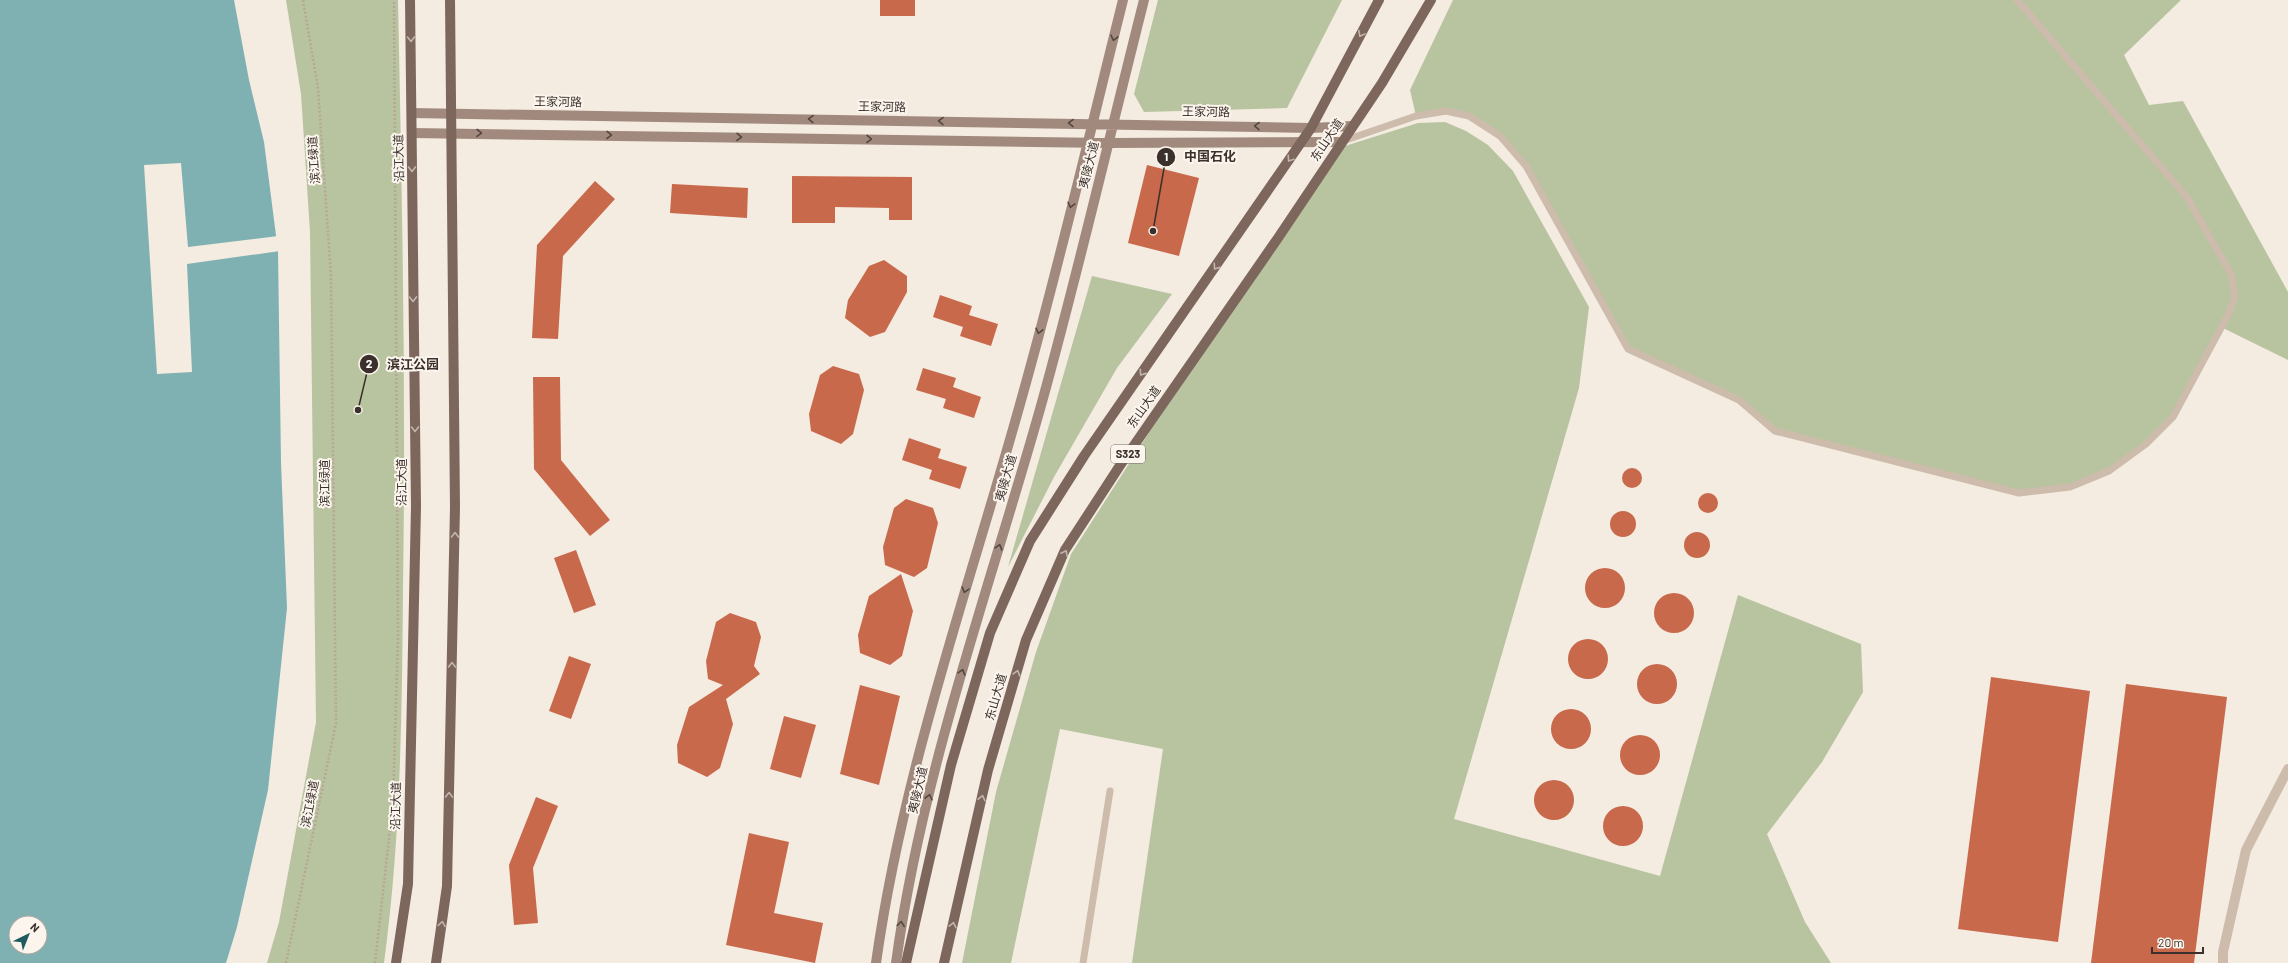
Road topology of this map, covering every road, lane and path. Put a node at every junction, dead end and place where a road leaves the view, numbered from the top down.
1 (303, 0) edge
2 (394, 0) edge
3 (410, 0) edge
4 (450, 0) edge
5 (1123, 0) edge
6 (1144, 0) edge
7 (1380, 0) edge
8 (1431, 0) edge
9 (2017, 0) edge
10 (412, 113) junction
11 (451, 114) junction
12 (1092, 124) junction
13 (1113, 124) junction
14 (1352, 126) junction
15 (1311, 128) junction
16 (452, 132) junction
17 (412, 133) junction
18 (1087, 142) junction
19 (1301, 142) junction
20 (1341, 142) junction
21 (1108, 143) junction
22 (2288, 768) edge
23 (1110, 791) dead end
24 (286, 963) edge
25 (376, 963) edge
26 (396, 963) edge
27 (436, 963) edge
28 (876, 963) edge
29 (896, 963) edge
30 (906, 963) edge
31 (944, 963) edge
32 (1083, 963) edge
33 (2223, 963) edge

1 - 24 path, 滨江绿道
2 - 25 path
3 -> 10 main road, 沿江大道
4 - 11 main road
5 -> 12 main road, 夷陵大道
6 - 13 main road, 夷陵大道
7 -> 15 main road, 东山大道
8 - 14 main road, 东山大道 / S323
9 - 20 lane
10 - 11 main road, 王家河路
10 - 17 main road, 沿江大道
12 -> 11 main road, 王家河路
11 - 16 main road
12 - 13 main road, 王家河路
12 - 18 main road, 夷陵大道
15 -> 13 main road, 王家河路
13 - 21 main road, 夷陵大道
14 - 15 main road, 王家河路
14 - 20 main road, 东山大道 / S323
15 - 19 main road, 东山大道
16 - 17 main road
16 -> 18 main road
27 -> 16 main road
17 -> 26 main road, 沿江大道
18 - 21 main road
18 -> 28 main road, 夷陵大道
19 - 20 main road
19 - 21 main road
19 -> 30 main road, 东山大道
31 -> 20 main road, 东山大道 / S323
29 -> 21 main road, 夷陵大道
22 - 33 street
23 - 32 lane

